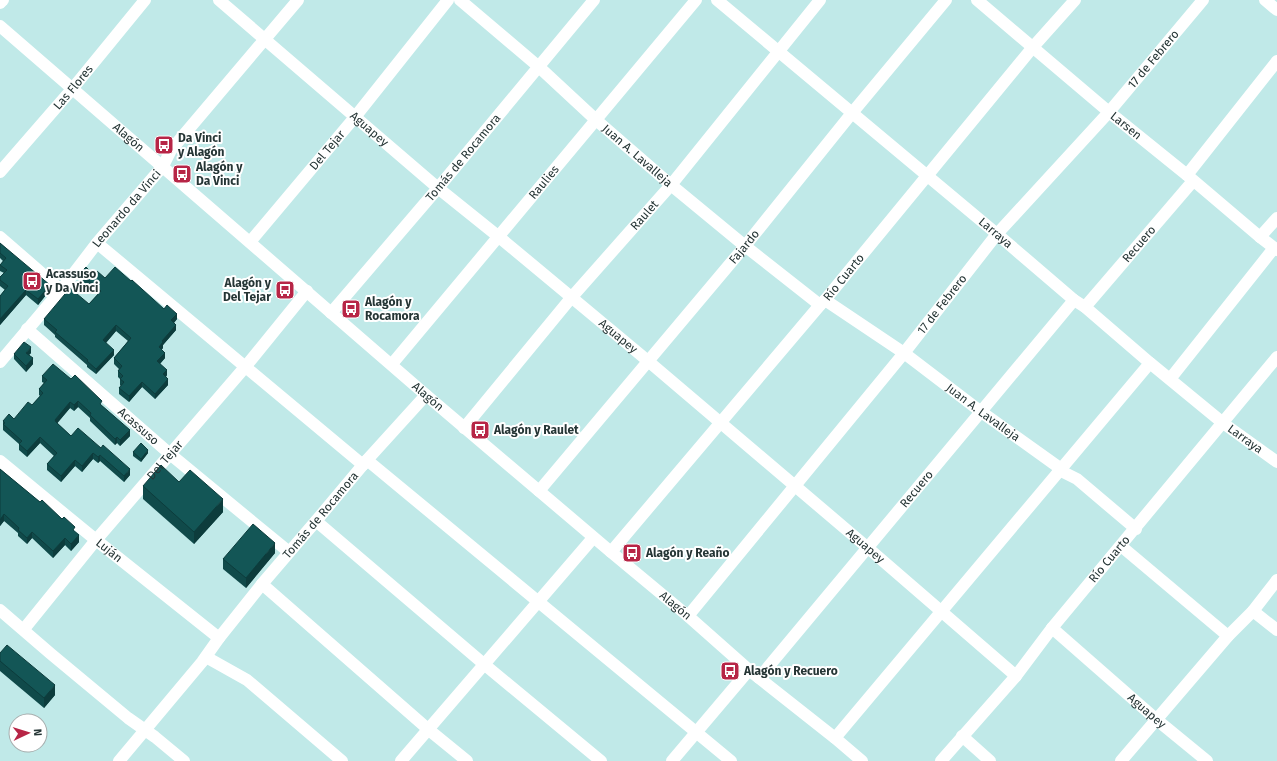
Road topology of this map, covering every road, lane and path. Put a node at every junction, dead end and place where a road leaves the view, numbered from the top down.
1 (3, 0) edge
2 (145, 0) edge
3 (219, 0) edge
4 (298, 0) edge
5 (448, 0) edge
6 (460, 0) edge
7 (594, 0) edge
8 (696, 0) edge
9 (716, 0) edge
10 (820, 0) edge
11 (946, 0) edge
12 (977, 0) edge
13 (1075, 0) edge
14 (1203, 0) edge
15 (1265, 0) edge
16 (0, 3) edge
17 (1277, 10) edge
18 (0, 26) edge
19 (265, 39) junction
20 (1033, 47) junction
21 (777, 52) junction
22 (1277, 61) edge
23 (539, 67) junction
24 (73, 88) junction
25 (1109, 112) junction
26 (852, 113) junction
27 (355, 117) junction
28 (595, 119) junction
29 (163, 166) junction
30 (0, 172) edge
31 (926, 176) junction
32 (1190, 178) junction
33 (671, 185) junction
34 (438, 188) junction
35 (1277, 218) edge
36 (997, 234) junction
37 (0, 237) edge
38 (499, 237) junction
39 (1260, 237) junction
40 (250, 242) junction
41 (97, 243) junction
42 (745, 246) junction
43 (1276, 249) edge
44 (61, 290) junction
45 (307, 291) junction
46 (571, 298) junction
47 (1074, 300) junction
48 (822, 302) junction
49 (1085, 306) junction
50 (331, 313) junction
51 (27, 329) junction
52 (904, 353) junction
53 (1277, 357) edge
54 (648, 361) junction
55 (0, 362) edge
56 (1150, 363) junction
57 (392, 364) junction
58 (246, 366) junction
59 (1170, 379) junction
60 (426, 395) junction
61 (980, 411) junction
62 (720, 423) junction
63 (1223, 423) junction
64 (464, 428) junction
65 (170, 454) junction
66 (0, 460) edge
67 (365, 462) junction
68 (1277, 462) edge
69 (1060, 470) junction
70 (795, 486) junction
71 (539, 491) junction
72 (316, 522) junction
73 (1136, 529) junction
74 (593, 538) junction
75 (96, 540) junction
76 (1121, 546) junction
77 (868, 548) junction
78 (288, 552) junction
79 (611, 552) junction
80 (1277, 580) edge
81 (262, 584) junction
82 (538, 601) junction
83 (0, 610) edge
84 (942, 611) junction
85 (1253, 611) junction
86 (688, 616) junction
87 (1052, 628) junction
88 (24, 630) junction
89 (1277, 630) edge
90 (1228, 636) junction
91 (219, 638) junction
92 (206, 657) junction
93 (485, 665) junction
94 (754, 674) junction
95 (1016, 676) junction
96 (1156, 720) junction
97 (146, 730) junction
98 (429, 730) junction
99 (696, 732) junction
100 (962, 736) junction
101 (835, 738) junction
102 (120, 761) edge
103 (184, 761) edge
104 (342, 761) edge
105 (401, 761) edge
106 (467, 761) edge
107 (602, 761) edge
108 (672, 761) edge
109 (731, 761) edge
110 (862, 761) edge
111 (941, 761) edge
112 (990, 761) edge
113 (1121, 761) edge
114 (1207, 761) edge

1 - 16 street
2 - 24 street, Las Flores
3 - 19 street, Aguapey
4 - 19 street, Leonardo da Vinci
5 - 27 street, Del Tejar
6 - 23 street, Juan A. Lavalleja
7 - 23 street, Tomás de Rocamora
8 - 28 street, Raulies
9 - 21 street, Larraya
10 - 21 street, Raulet
11 - 26 street, Fajardo
12 - 20 street, Larsen
13 - 20 street, Río Cuarto
14 - 25 street, 17 de Febrero
15 - 17 street
18 - 24 street, Alagón
19 - 27 street, Aguapey
19 - 29 street, Leonardo da Vinci
20 - 25 street, Larsen
20 - 31 street, Río Cuarto
21 - 26 street, Larraya
21 - 33 street, Raulet
22 - 32 street, Recuero
23 - 28 street, Juan A. Lavalleja
23 - 34 street, Tomás de Rocamora
24 - 29 street, Alagón
24 - 30 street, Las Flores
25 - 32 street, Larsen
25 - 36 street, 17 de Febrero
26 - 31 street, Larraya
26 - 42 street, Fajardo
27 - 34 street, Aguapey
27 - 40 street, Del Tejar
28 - 33 street, Juan A. Lavalleja
28 - 38 street, Raulies
29 - 40 street, Alagón
29 - 41 street, Leonardo da Vinci
31 - 36 street, Larraya
31 - 48 street, Río Cuarto
32 - 39 street, Larsen
32 - 49 street, Recuero
33 - 42 street, Juan A. Lavalleja
33 - 46 street, Raulet
34 - 38 street, Aguapey
34 - 50 street, Tomás de Rocamora
35 - 39 street
36 - 47 street, Larraya
36 - 52 street, 17 de Febrero
37 - 44 street
38 - 46 street, Aguapey
38 - 57 street, Raulies
39 - 43 street, Larsen
40 - 45 street, Alagón
41 - 44 street, Leonardo da Vinci
41 - 58 street
42 - 48 street, Juan A. Lavalleja
42 - 54 street, Fajardo
43 - 59 street
44 - 51 street, Leonardo da Vinci
45 - 50 street, Alagón
45 - 58 street, Del Tejar
46 - 54 street, Aguapey
46 - 64 street, Raulet
47 - 49 street, Larraya
47 - 61 street, Recuero
48 - 52 street, Juan A. Lavalleja
48 - 62 street, Río Cuarto
49 - 56 street, Larraya
50 - 57 street, Alagón
51 - 55 street, Leonardo da Vinci
51 - 65 street, Acassuso
52 - 61 street, Juan A. Lavalleja
52 - 70 street, 17 de Febrero
53 - 63 street, Río Cuarto
54 - 62 street, Aguapey
54 - 71 street, Fajardo
56 - 59 street, Larraya
56 - 69 street
57 - 60 street, Alagón
58 - 65 street, Del Tejar
58 - 67 street
59 - 63 street, Larraya
60 - 64 street, Alagón
60 - 67 street, Tomás de Rocamora
61 - 69 street, Juan A. Lavalleja
61 - 77 street, Recuero
62 - 70 street, Aguapey
62 - 79 street, Río Cuarto
63 - 68 street, Larraya
63 - 73 street, Río Cuarto
64 - 71 street, Alagón
65 - 75 street, Del Tejar
65 - 78 street, Acassuso
66 - 75 street, Luján
67 - 72 street, Tomás de Rocamora
67 - 82 street
69 - 73 street, Juan A. Lavalleja
69 - 84 street
70 - 77 street, Aguapey
70 - 86 street, 17 de Febrero
71 - 74 street, Alagón
72 - 78 street, Tomás de Rocamora
72 - 93 street
73 - 76 street, Río Cuarto
74 - 79 street, Alagón
74 - 82 street
75 - 88 street, Del Tejar
75 - 91 street, Luján
76 - 87 street, Río Cuarto
76 - 90 street
77 - 84 street, Aguapey
77 - 94 street, Recuero
78 - 81 street, Tomás de Rocamora
79 - 86 street, Alagón
80 - 85 street
81 - 91 street, Tomás de Rocamora
81 - 98 street
82 - 93 street
82 - 99 street
83 - 88 street
84 - 95 street, Aguapey
84 - 101 street
85 - 89 street
85 - 90 street
86 - 94 street, Alagón
87 - 95 street, Río Cuarto
87 - 96 street, Aguapey
88 - 97 street
90 - 96 street
91 - 92 street, Tomás de Rocamora
92 - 97 street, Tomás de Rocamora
92 - 104 street
93 - 98 street
93 - 107 street
94 - 99 street, Recuero
94 - 101 street, Alagón
95 - 100 street, Río Cuarto
96 - 113 street
96 - 114 street, Aguapey
97 - 102 street, Tomás de Rocamora
97 - 103 street
98 - 105 street
98 - 106 street
99 - 108 street, Recuero
99 - 109 street
100 - 111 street, Río Cuarto
100 - 112 street
101 - 110 street, Alagón

